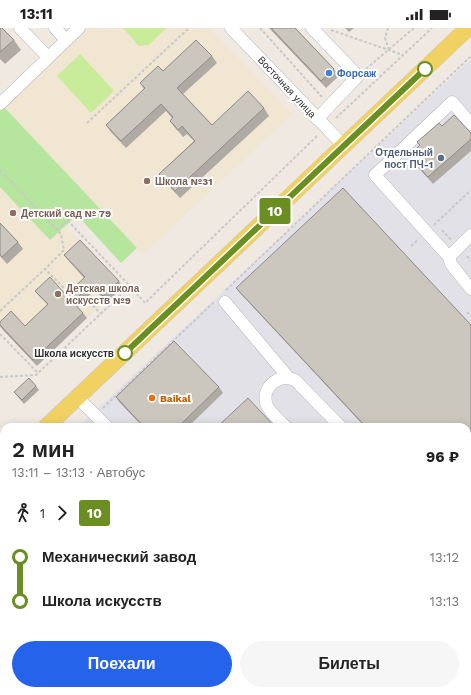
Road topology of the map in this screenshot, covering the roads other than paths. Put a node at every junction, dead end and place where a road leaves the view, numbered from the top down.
1 (20, 28) edge
2 (55, 28) edge
3 (79, 28) edge
4 (231, 28) edge
5 (312, 28) edge
6 (468, 28) edge
7 (66, 40) junction
8 (48, 57) junction
9 (0, 104) edge
10 (321, 123) junction
11 (471, 124) edge
12 (344, 146) junction
13 (471, 235) edge
14 (449, 257) junction
15 (471, 289) edge
16 (222, 298) road end
17 (288, 377) junction
18 (78, 398) junction
19 (50, 423) edge
20 (103, 423) edge
21 (282, 423) edge
22 (337, 423) edge

1 - 8 street
2 - 7 street
3 - 7 street
4 - 10 street, Восточная улица
5 - 10 street
6 - 12 main road
7 - 8 street
8 - 9 street
10 - 12 street, Восточная улица
11 - 14 street
12 - 18 main road
13 - 14 street
14 - 15 street
16 - 17 street
17 - 21 street
17 - 22 street
18 - 19 main road
18 - 20 street

